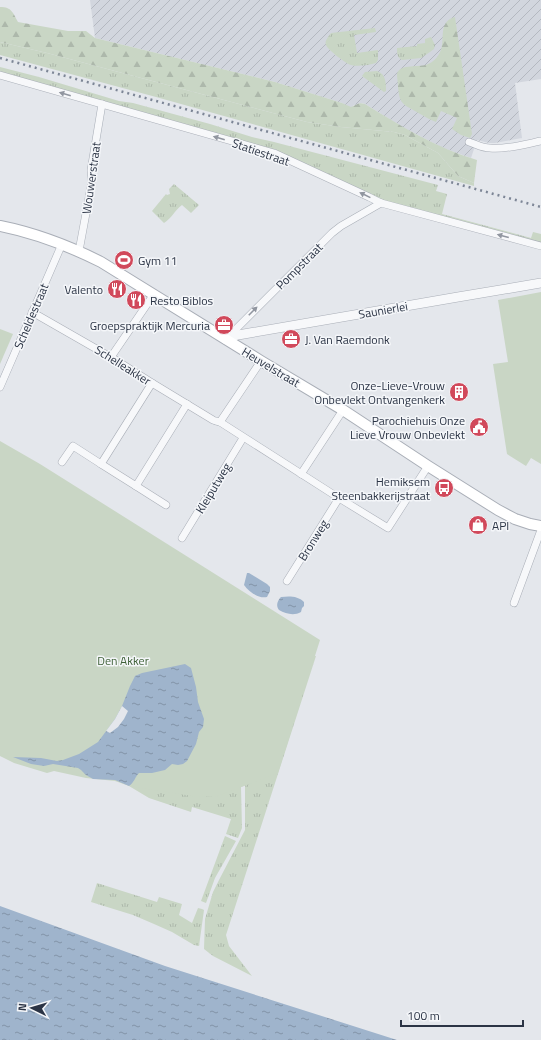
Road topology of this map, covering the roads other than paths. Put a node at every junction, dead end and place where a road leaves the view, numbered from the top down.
1 (0, 76) edge
2 (102, 104) junction
3 (541, 141) edge
4 (469, 142) dead end
5 (381, 203) junction
6 (0, 226) edge
7 (62, 244) junction
8 (541, 246) edge
9 (79, 251) junction
10 (541, 283) edge
11 (154, 294) junction
12 (32, 312) junction
13 (225, 339) junction
14 (111, 357) junction
15 (261, 361) junction
16 (152, 383) junction
17 (0, 387) edge
18 (186, 404) junction
19 (343, 410) junction
20 (216, 421) junction
21 (243, 438) junction
22 (62, 462) dead end
23 (102, 464) junction
24 (428, 466) junction
25 (301, 474) junction
26 (136, 486) junction
27 (339, 498) junction
28 (166, 505) dead end
29 (541, 526) edge
30 (541, 530) edge
31 (182, 538) dead end
32 (287, 581) dead end
33 (514, 603) dead end

2 -> 1 street, Statiestraat
5 -> 2 street, Statiestraat
2 - 9 street, Wouwerstraat
3 - 4 street
8 -> 5 street, Statiestraat
13 -> 5 street, Pompstraat
6 - 7 main road, Heuvelstraat
7 - 9 main road, Heuvelstraat
7 - 12 street, Scheldestraat
9 - 11 main road, Heuvelstraat
10 - 13 street, Saunierlei
11 - 13 main road, Heuvelstraat
11 - 14 street
12 - 14 street, Schelleakker
12 - 17 street, Scheldestraat
13 - 15 main road, Heuvelstraat
14 - 16 street, Schelleakker
15 - 19 main road, Heuvelstraat
15 - 20 street
16 - 18 street, Schelleakker
16 - 23 street
18 - 20 street, Schelleakker
18 - 26 street
19 - 24 main road, Heuvelstraat
19 - 25 street
20 - 21 street, Schelleakker
21 - 25 street, Schelleakker
21 - 31 street, Kleiputweg
22 - 23 street
23 - 26 street
24 - 27 street, Schelleakker
24 - 29 main road, Heuvelstraat
25 - 27 street, Schelleakker
26 - 28 street
27 - 32 street, Bronweg
30 - 33 street

